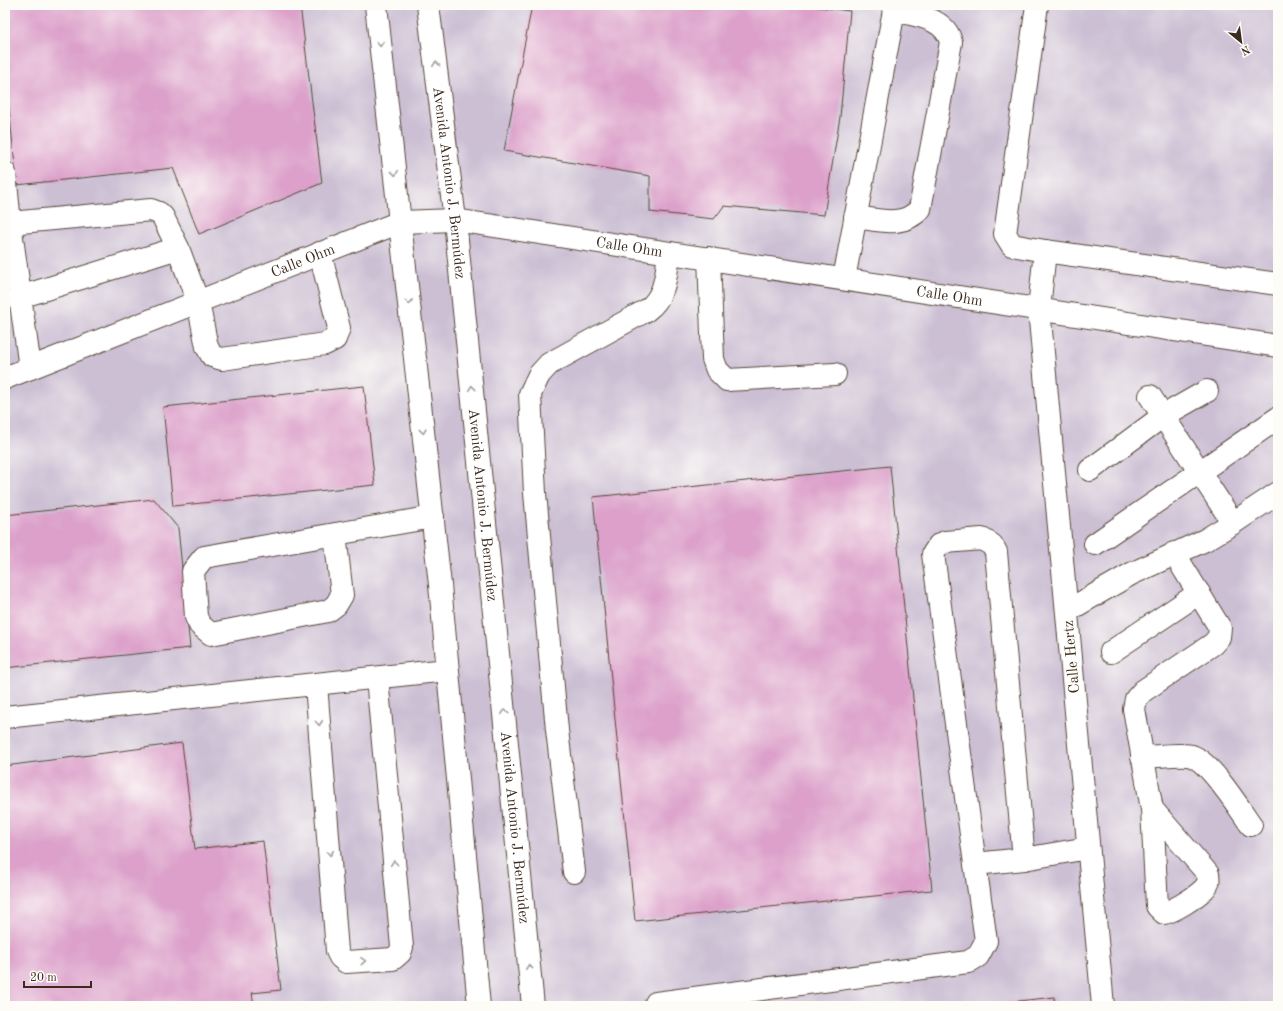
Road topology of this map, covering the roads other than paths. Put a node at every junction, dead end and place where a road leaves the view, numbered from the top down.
1 (376, 5) edge
2 (428, 5) edge
3 (1037, 5) edge
4 (895, 7) edge
5 (5, 174) edge
6 (856, 218) junction
7 (456, 220) junction
8 (400, 222) junction
9 (10, 223) junction
10 (178, 248) junction
11 (1045, 251) junction
12 (320, 253) junction
13 (669, 253) junction
14 (709, 258) junction
15 (844, 279) junction
16 (1278, 284) edge
17 (20, 297) junction
18 (198, 302) junction
19 (1039, 309) junction
20 (1278, 346) edge
21 (30, 368) junction
22 (835, 374) dead end
23 (5, 378) edge
24 (1207, 391) dead end
25 (1150, 396) dead end
26 (1163, 416) junction
27 (1278, 418) edge
28 (1090, 470) dead end
29 (1199, 471) junction
30 (1278, 493) edge
31 (433, 517) junction
32 (1234, 523) junction
33 (335, 534) junction
34 (1095, 544) dead end
35 (1174, 553) junction
36 (1199, 593) junction
37 (1067, 611) junction
38 (1111, 652) dead end
39 (447, 670) junction
40 (377, 678) junction
41 (316, 684) junction
42 (5, 717) edge
43 (1142, 757) junction
44 (1152, 809) dead end
45 (1251, 825) dead end
46 (1088, 848) junction
47 (1024, 859) junction
48 (975, 864) junction
49 (574, 872) dead end
50 (656, 1002) dead end
51 (479, 1006) edge
52 (533, 1006) edge
53 (1103, 1006) edge

1 -> 8 main road
7 -> 2 main road, Avenida Antonio J. Bermúdez
3 - 11 main road
4 - 6 main road
4 - 6 main road
5 - 9 main road
6 - 15 main road
7 - 8 main road, Calle Ohm
7 - 13 main road, Calle Ohm
52 -> 7 main road, Avenida Antonio J. Bermúdez
8 - 12 main road, Calle Ohm
8 -> 31 main road
9 - 10 main road
9 - 17 main road
10 - 17 main road
10 - 18 main road
11 - 16 main road
11 - 19 main road, Calle Hertz
12 - 18 main road, Calle Ohm
12 - 18 main road
13 - 14 main road, Calle Ohm
13 - 49 main road
14 - 15 main road, Calle Ohm
14 - 22 main road
15 - 19 main road, Calle Ohm
17 - 21 main road
18 - 21 main road, Calle Ohm
19 - 20 main road, Calle Ohm
19 - 37 main road, Calle Hertz
21 - 23 main road, Calle Ohm
24 - 26 main road
25 - 26 main road
26 - 28 main road
26 - 29 main road
27 - 29 main road
29 - 32 main road
29 - 34 main road
30 - 32 main road
31 - 33 main road
31 - 39 main road
32 - 35 main road
33 - 33 main road
35 - 36 main road
35 - 37 main road
36 - 38 main road
36 - 43 main road
37 - 46 main road, Calle Hertz
39 - 40 main road
39 - 51 main road
40 - 41 main road
41 -> 40 main road
41 - 42 main road
43 - 44 main road
43 - 45 main road
46 - 47 main road
46 - 53 main road, Calle Hertz
47 - 48 main road
47 - 48 main road
48 - 50 main road

